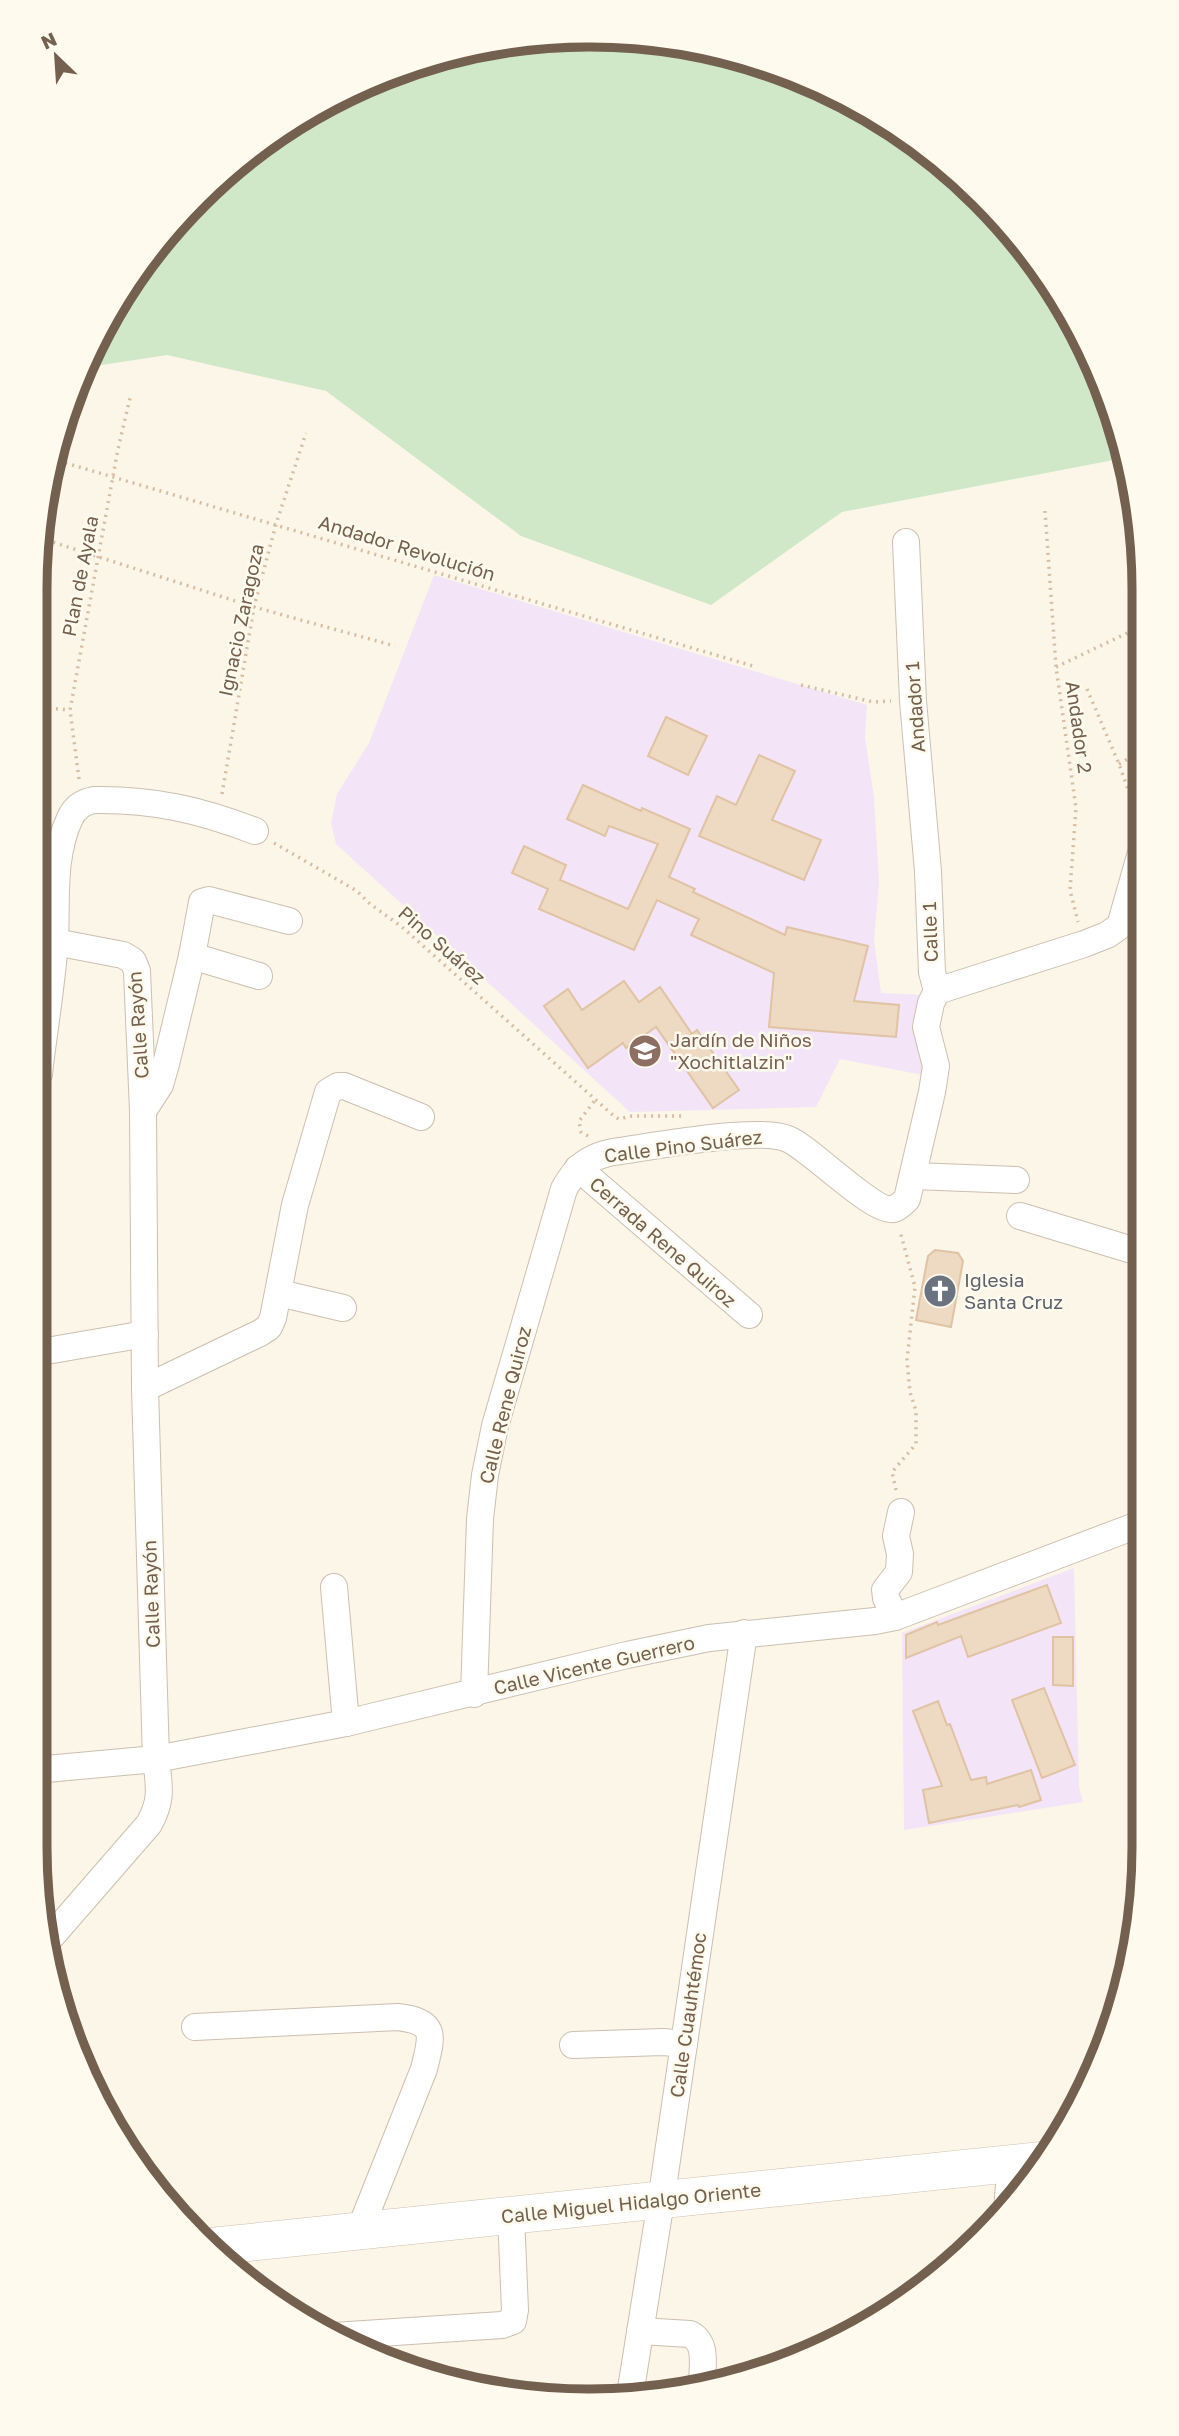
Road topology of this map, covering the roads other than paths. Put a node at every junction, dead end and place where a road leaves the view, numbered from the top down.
1 (906, 542) dead end
2 (255, 831) road end
3 (48, 846) edge
4 (928, 871) joint
5 (1132, 884) edge
6 (289, 921) dead end
7 (55, 942) junction
8 (192, 956) junction
9 (47, 972) edge
10 (259, 976) dead end
11 (937, 991) junction
12 (143, 1111) junction
13 (421, 1117) dead end
14 (578, 1168) junction
15 (914, 1176) junction
16 (1016, 1180) dead end
17 (1020, 1216) dead end
18 (1132, 1250) edge
19 (279, 1293) junction
20 (343, 1308) dead end
21 (749, 1315) dead end
22 (145, 1334) junction
23 (47, 1351) edge
24 (145, 1388) junction
25 (901, 1512) road end
26 (1132, 1527) edge
27 (334, 1587) dead end
28 (895, 1617) junction
29 (744, 1633) junction
30 (474, 1694) junction
31 (346, 1723) junction
32 (156, 1759) junction
33 (47, 1769) edge
34 (55, 1933) edge
35 (195, 2027) dead end
36 (684, 2044) junction
37 (573, 2045) dead end
38 (1029, 2161) edge
39 (661, 2200) junction
40 (511, 2215) junction
41 (359, 2232) junction
42 (223, 2245) edge
43 (640, 2331) junction
44 (373, 2343) edge
45 (702, 2376) edge
46 (632, 2387) edge

1 - 4 street, Andador 1
2 - 3 street
3 - 7 street
4 - 11 street, Calle 1
5 - 11 street
6 - 8 street, Calle Rayón
7 - 9 street
7 - 12 street, Calle Rayón
8 - 10 street
8 - 12 street, Calle Rayón
11 - 15 street
12 - 22 street, Calle Rayón
13 - 19 street
14 - 15 street, Calle Pino Suárez
14 - 21 street, Cerrada Rene Quiroz
14 - 30 street, Calle Rene Quiroz
15 - 16 street
17 - 18 street
19 - 20 street
19 - 24 street
22 - 23 street
22 - 24 street, Calle Rayón
24 - 32 street, Calle Rayón
25 - 28 street
26 - 28 street, Calle Vicente Guerrero
27 - 31 street
28 - 29 street, Calle Vicente Guerrero
29 - 30 street, Calle Vicente Guerrero
29 - 36 street, Calle Cuauhtémoc
30 - 31 street, Calle Vicente Guerrero
31 - 32 street, Calle Vicente Guerrero
32 - 33 street, Calle Vicente Guerrero
32 - 34 street, Calle Rayón
35 - 41 street
36 - 37 street
36 - 39 street, Calle Cuauhtémoc
38 - 39 street, Calle Miguel Hidalgo Oriente
39 - 40 street, Calle Miguel Hidalgo Oriente
39 - 43 street, Calle Cuauhtémoc
40 - 41 street, Calle Miguel Hidalgo Oriente
40 - 44 street
41 - 42 street, Calle Miguel Hidalgo Oriente
43 - 45 street
43 - 46 street, Calle Cuauhtémoc

